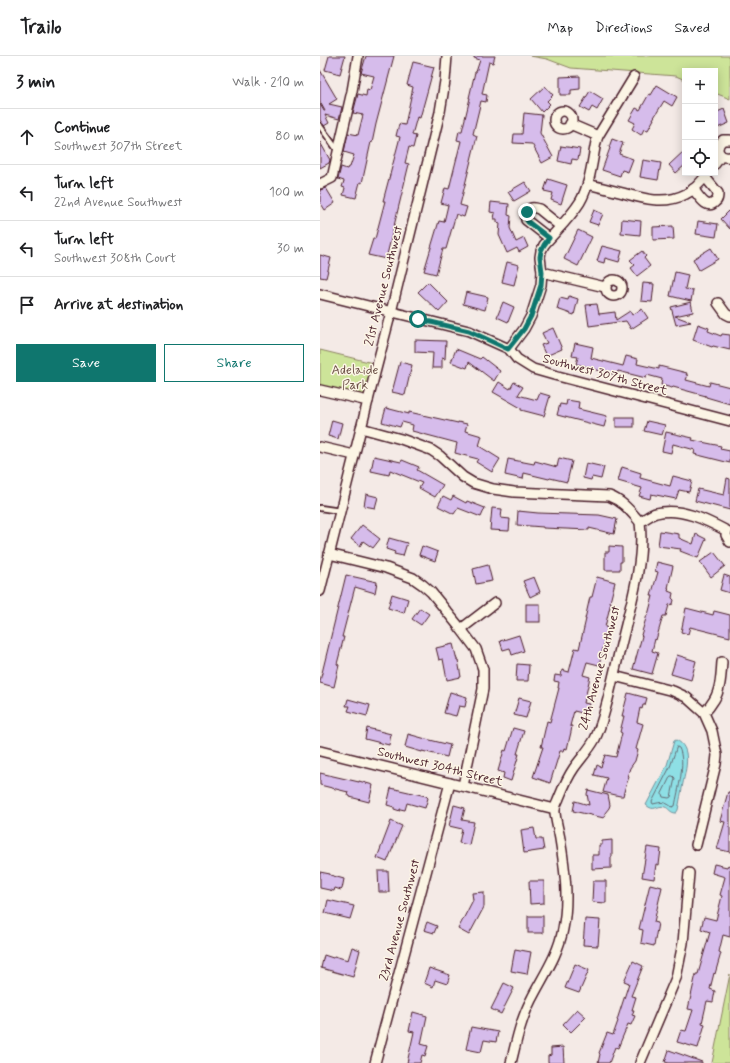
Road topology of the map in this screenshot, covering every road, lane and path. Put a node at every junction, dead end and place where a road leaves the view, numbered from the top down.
1 (358, 56) edge
2 (447, 56) edge
3 (634, 77) dead end
4 (570, 124) dead end
5 (320, 126) edge
6 (598, 136) junction
7 (730, 140) edge
8 (338, 151) junction
9 (726, 156) edge
10 (705, 176) edge
11 (707, 176) edge
12 (320, 184) edge
13 (588, 184) junction
14 (693, 189) junction
15 (560, 226) junction
16 (549, 238) junction
17 (542, 272) junction
18 (606, 287) dead end
19 (320, 294) edge
20 (718, 303) dead end
21 (391, 312) junction
22 (730, 316) edge
23 (508, 349) junction
24 (320, 390) edge
25 (368, 401) junction
26 (730, 420) edge
27 (361, 428) junction
28 (320, 446) edge
29 (354, 455) junction
30 (320, 508) edge
31 (340, 511) junction
32 (640, 522) junction
33 (728, 530) edge
34 (730, 542) edge
35 (329, 554) junction
36 (321, 586) edge
37 (495, 603) dead end
38 (461, 629) junction
39 (722, 662) dead end
40 (614, 676) junction
41 (704, 713) junction
42 (320, 751) edge
43 (450, 783) junction
44 (463, 786) junction
45 (555, 809) junction
46 (696, 846) dead end
47 (689, 874) dead end
48 (375, 1063) edge
49 (512, 1063) edge
50 (640, 1063) edge

1 - 8 street
2 - 21 street, 21st Avenue Southwest
3 - 6 street
4 - 6 street
5 - 8 lane
6 - 13 street
7 - 9 street
8 - 12 street
10 - 14 street
11 - 14 street
13 - 14 street
13 - 15 street
15 - 16 street
15 - 16 street
16 - 17 street
17 - 18 street
17 - 23 street
19 - 21 street, Southwest 307th Street
20 - 22 street
21 - 23 street, Southwest 307th Street
21 - 25 street, 21st Avenue Southwest
23 - 26 street, Southwest 307th Street
24 - 25 street
25 - 27 street, 21st Avenue Southwest
27 - 29 street, 21st Avenue Southwest
27 - 32 street
28 - 29 street
29 - 31 street, 21st Avenue Southwest
30 - 31 lane
31 - 35 street, 21st Avenue Southwest
32 - 33 street
32 - 40 street, 24th Avenue Southwest
33 - 34 street
35 - 36 street, 21st Avenue Southwest
35 - 38 street
37 - 38 street
38 - 44 street
39 - 41 street
40 - 41 street
40 - 45 street, 24th Avenue Southwest
41 - 46 street
42 - 43 street, Southwest 304th Street
43 - 44 street, Southwest 304th Street
43 - 48 street, 23rd Avenue Southwest
44 - 45 street, Southwest 304th Street
45 - 49 street
47 - 50 street

